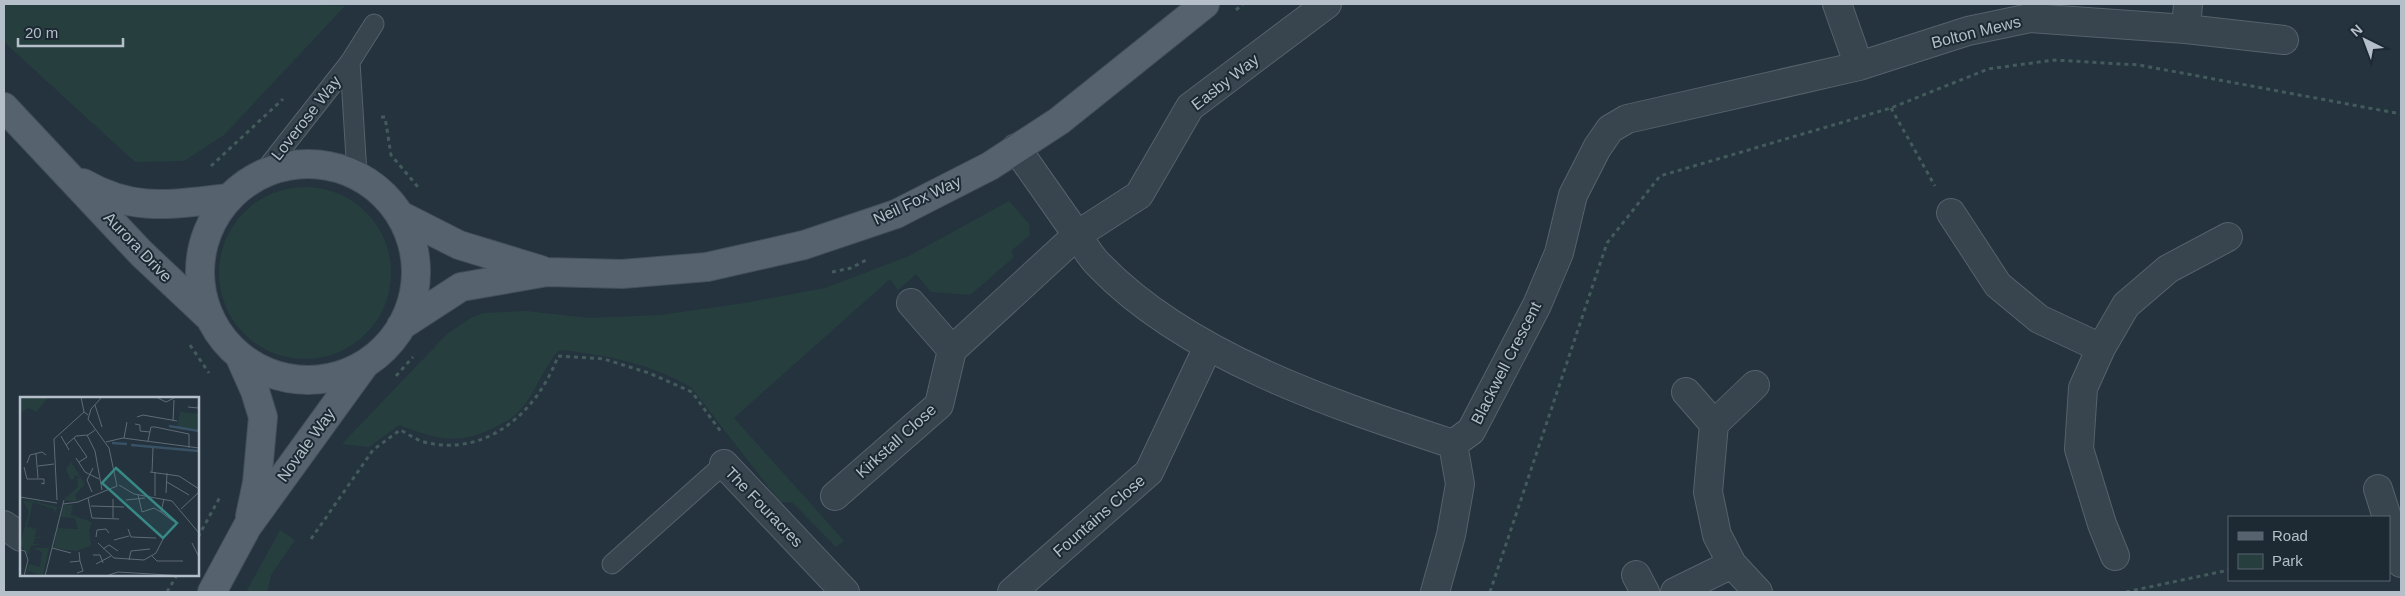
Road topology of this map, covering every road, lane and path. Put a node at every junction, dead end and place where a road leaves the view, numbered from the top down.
1 (1205, 4) edge
2 (1327, 4) edge
3 (1837, 4) edge
4 (2187, 16) edge
5 (374, 24) dead end
6 (2284, 40) dead end
7 (350, 62) junction
8 (1859, 66) junction
9 (290, 92) dead end
10 (4, 107) edge
11 (1891, 108) junction
12 (2401, 114) edge
13 (385, 117) dead end
14 (1016, 148) junction
15 (210, 167) dead end
16 (68, 174) junction
17 (262, 174) junction
18 (357, 174) junction
19 (422, 190) dead end
20 (229, 198) junction
21 (1950, 213) joint
22 (402, 216) junction
23 (1077, 235) junction
24 (2228, 237) dead end
25 (548, 272) junction
26 (911, 303) dead end
27 (210, 318) junction
28 (401, 326) junction
29 (1208, 347) junction
30 (2101, 348) junction
31 (952, 350) junction
32 (416, 353) dead end
33 (239, 355) junction
34 (365, 364) junction
35 (391, 382) dead end
36 (1755, 385) dead end
37 (1686, 392) dead end
38 (1714, 424) junction
39 (1453, 444) junction
40 (724, 464) junction
41 (224, 489) dead end
42 (2378, 489) dead end
43 (835, 496) dead end
44 (2387, 516) edge
45 (2390, 524) edge
46 (4, 526) edge
47 (247, 527) junction
48 (199, 535) edge
49 (20, 536) edge
50 (311, 539) dead end
51 (2115, 556) dead end
52 (2401, 563) edge
53 (612, 564) dead end
54 (1732, 564) junction
55 (2228, 570) edge
56 (176, 576) edge
57 (167, 592) edge
58 (212, 592) edge
59 (845, 592) edge
60 (1012, 592) edge
61 (1435, 592) edge
62 (1490, 592) edge
63 (1675, 592) edge
64 (1758, 592) edge
65 (2126, 592) edge

1 - 14 main road, Neil Fox Way
2 - 23 street, Easby Way
3 - 8 street
4 - 6 street, Bolton Mews
4 - 8 street, Bolton Mews
5 - 7 lane, Loverose Way
7 - 17 lane, Loverose Way
7 - 18 lane, Loverose Way
8 - 39 street, Blackwell Crescent
9 - 15 path
10 - 16 main road, Aurora Drive
11 - 12 path
11 - 21 path
11 - 62 path
13 - 19 path
14 - 23 street
14 - 25 main road, Neil Fox Way
16 - 20 main road, Aurora Drive
16 - 27 main road, Aurora Drive
17 - 18 main road
17 - 20 main road
18 - 22 main road
20 - 27 main road
21 - 30 street
22 - 25 main road, Neil Fox Way
22 - 28 main road
23 - 29 street
23 - 31 street
24 - 30 street
25 - 28 main road, Neil Fox Way
26 - 31 street
27 - 33 main road
28 - 34 main road
29 - 39 street
29 - 60 street, Fountains Close
30 - 51 street
31 - 43 street, Kirkstall Close
32 - 35 path
33 - 34 main road
33 - 47 main road, Novale Way
34 - 47 main road, Novale Way
36 - 38 street
37 - 38 street
38 - 54 street
39 - 61 street
40 - 50 path
40 - 53 lane, The Fouracres
40 - 59 street, The Fouracres
41 - 48 path
42 - 44 street
45 - 52 street
46 - 49 street
47 - 58 main road, Novale Way
54 - 63 street
54 - 64 street
55 - 65 path
56 - 57 path

